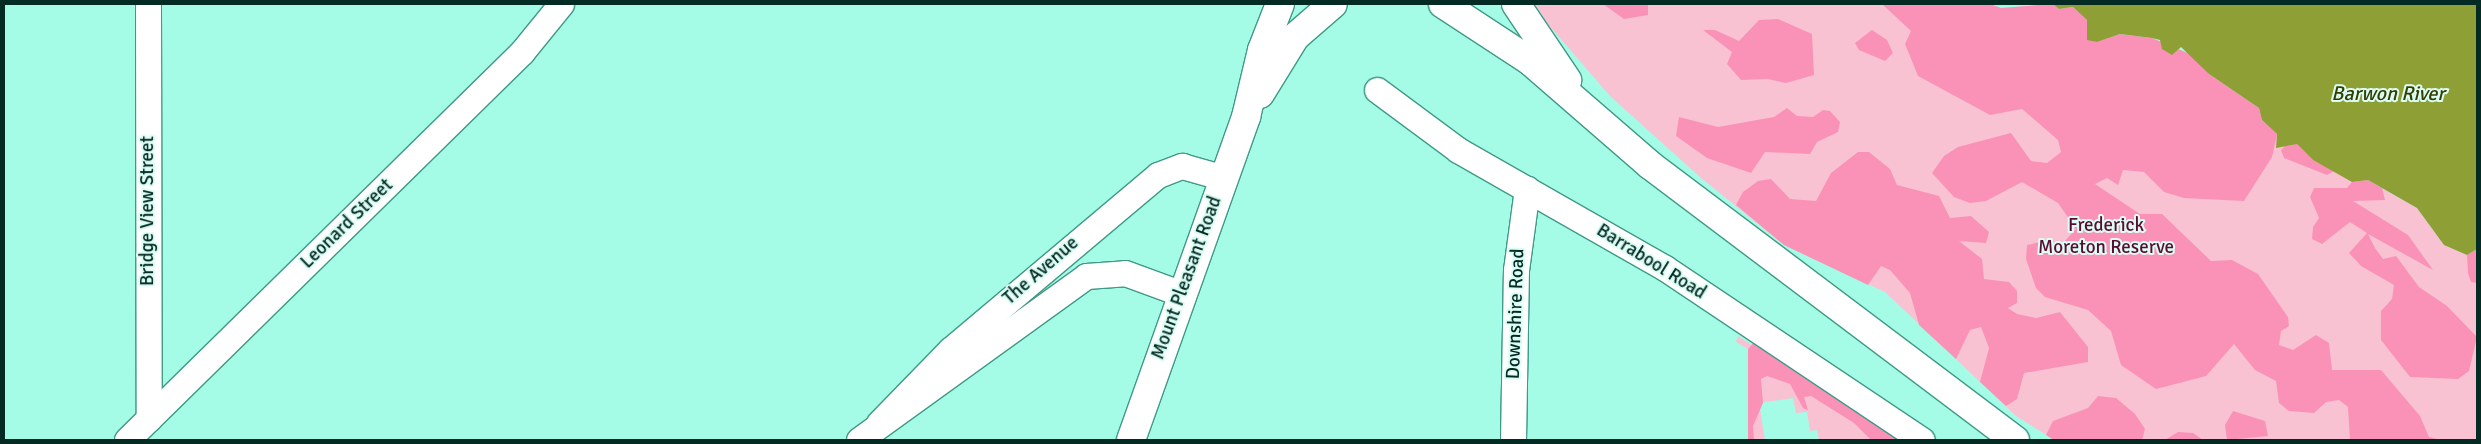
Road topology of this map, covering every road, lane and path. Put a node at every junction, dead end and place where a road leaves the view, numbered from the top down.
1 (148, 4) edge
2 (561, 4) edge
3 (1261, 4) edge
4 (1280, 4) edge
5 (1333, 4) edge
6 (1443, 4) edge
7 (1516, 4) edge
8 (1262, 50) junction
9 (1376, 90) dead end
10 (1590, 113) junction
11 (1246, 117) junction
12 (1224, 178) junction
13 (1527, 189) junction
14 (1182, 294) junction
15 (149, 419) junction
16 (879, 423) junction
17 (127, 440) edge
18 (858, 440) edge
19 (1131, 440) edge
20 (1513, 440) edge
21 (1920, 440) edge
22 (2015, 440) edge

1 - 15 street, Bridge View Street
2 - 15 street, Leonard Street
3 - 8 street
4 - 8 street, Mount Pleasant Road
5 - 11 street, Mount Pleasant Road
6 - 10 street
7 - 10 street
8 - 11 street, Mount Pleasant Road
9 - 13 street, Barrabool Road
10 - 22 street
11 - 12 street, Mount Pleasant Road
12 - 14 street, Mount Pleasant Road
12 - 16 street, The Avenue
13 - 20 street, Downshire Road
13 - 21 street, Barrabool Road
14 - 16 street, The Avenue
14 - 19 street, Mount Pleasant Road
15 - 17 street, Leonard Street
16 - 18 street, The Avenue

